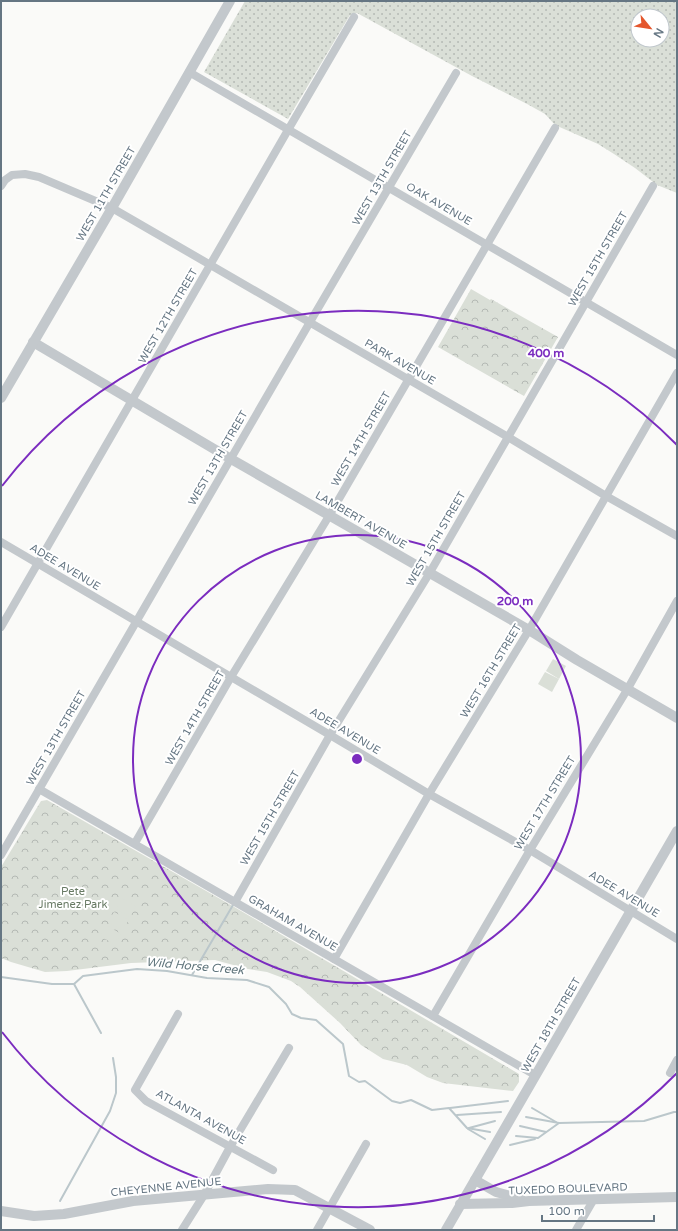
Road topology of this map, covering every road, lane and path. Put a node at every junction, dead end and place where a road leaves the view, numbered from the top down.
1 (230, 1) edge
2 (354, 17) dead end
3 (189, 72) junction
4 (456, 73) dead end
5 (555, 128) dead end
6 (288, 130) junction
7 (1, 186) edge
8 (653, 186) dead end
9 (389, 188) junction
10 (112, 208) junction
11 (487, 244) junction
12 (210, 265) junction
13 (586, 302) junction
14 (310, 322) junction
15 (33, 342) junction
16 (677, 355) edge
17 (677, 373) edge
18 (408, 380) junction
19 (1, 398) edge
20 (132, 401) junction
21 (508, 437) junction
22 (230, 459) junction
23 (606, 496) junction
24 (329, 516) junction
25 (677, 536) edge
26 (1, 542) edge
27 (38, 563) junction
28 (429, 574) junction
29 (677, 601) edge
30 (136, 622) junction
31 (1, 627) edge
32 (529, 630) junction
33 (231, 677) junction
34 (627, 690) junction
35 (677, 718) edge
36 (330, 735) junction
37 (39, 789) junction
38 (429, 794) junction
39 (677, 831) edge
40 (135, 843) junction
41 (530, 850) junction
42 (1, 855) edge
43 (235, 902) junction
44 (631, 911) junction
45 (677, 939) edge
46 (334, 959) junction
47 (178, 1014) dead end
48 (433, 1016) junction
49 (289, 1048) dead end
50 (677, 1060) edge
51 (670, 1073) dead end
52 (535, 1075) junction
53 (366, 1144) dead end
54 (230, 1147) junction
55 (272, 1170) dead end
56 (475, 1180) junction
57 (204, 1195) junction
58 (677, 1197) edge
59 (594, 1199) junction
60 (529, 1201) junction
61 (460, 1204) junction
62 (330, 1209) junction
63 (1, 1211) edge
64 (182, 1230) edge
65 (317, 1230) edge
66 (370, 1230) edge
67 (446, 1230) edge
68 (576, 1230) edge

1 - 3 street, WEST 11TH STREET
2 - 6 street, WEST 12TH STREET
3 - 6 street, OAK AVENUE
3 - 10 street, WEST 11TH STREET
4 - 9 street, WEST 13TH STREET
5 - 11 street, WEST 14TH STREET
6 - 9 street, OAK AVENUE
6 - 12 street, WEST 12TH STREET
7 - 10 street, PARK AVENUE
8 - 13 street, WEST 15TH STREET
9 - 11 street, OAK AVENUE
9 - 14 street, WEST 13TH STREET
10 - 12 street, PARK AVENUE
10 - 15 street, WEST 11TH STREET
11 - 13 street, OAK AVENUE
11 - 18 street, WEST 14TH STREET
12 - 14 street, PARK AVENUE
12 - 20 street, WEST 12TH STREET
13 - 16 street, OAK AVENUE
13 - 21 street, WEST 15TH STREET
14 - 18 street, PARK AVENUE
14 - 22 street, WEST 13TH STREET
15 - 19 street, WEST 11TH STREET
15 - 20 street, LAMBERT AVENUE
17 - 23 street, WEST 16TH STREET
18 - 21 street, PARK AVENUE
18 - 24 street, WEST 14TH STREET
20 - 22 street, LAMBERT AVENUE
20 - 27 street, WEST 12TH STREET
21 - 23 street, PARK AVENUE
21 - 28 street, WEST 15TH STREET
22 - 24 street, LAMBERT AVENUE
22 - 30 street, WEST 13TH STREET
23 - 25 street, PARK AVENUE
23 - 32 street, WEST 16TH STREET
24 - 28 street, LAMBERT AVENUE
24 - 33 street, WEST 14TH STREET
26 - 27 street, ADEE AVENUE
27 - 30 street, ADEE AVENUE
27 - 31 street, WEST 12TH STREET
28 - 32 street, LAMBERT AVENUE
28 - 36 street, WEST 15TH STREET
29 - 34 street, WEST 17TH STREET
30 - 33 street, ADEE AVENUE
30 - 37 street, WEST 13TH STREET
32 - 34 street, LAMBERT AVENUE
32 - 38 street, WEST 16TH STREET
33 - 36 street, ADEE AVENUE
33 - 40 street, WEST 14TH STREET
34 - 35 street, LAMBERT AVENUE
34 - 41 street, WEST 17TH STREET
36 - 38 street, ADEE AVENUE
36 - 43 street, WEST 15TH STREET
37 - 40 street, GRAHAM AVENUE
37 - 42 street, WEST 13TH STREET
38 - 41 street, ADEE AVENUE
38 - 46 street, WEST 16TH STREET
39 - 44 street, WEST 18TH STREET
40 - 43 street, GRAHAM AVENUE
41 - 44 street, ADEE AVENUE
41 - 48 street, WEST 17TH STREET
43 - 46 street, GRAHAM AVENUE
44 - 45 street, ADEE AVENUE
44 - 52 street, WEST 18TH STREET
46 - 48 street, GRAHAM AVENUE
47 - 54 street, ATLANTA AVENUE
48 - 52 street, GRAHAM AVENUE
49 - 54 street
50 - 51 street
52 - 56 street, WEST 18TH STREET
53 - 62 street
54 - 55 street, ATLANTA AVENUE
54 - 57 street
56 - 60 street
56 - 61 street, WEST 18TH STREET
57 - 62 street, CHEYENNE AVENUE
57 - 63 street, CHEYENNE AVENUE
57 - 64 street
58 - 59 street, TUXEDO BOULEVARD
59 - 60 street, TUXEDO BOULEVARD
59 - 68 street
60 - 61 street, TUXEDO BOULEVARD
61 - 67 street, WEST 18TH STREET
62 - 65 street
62 - 66 street

